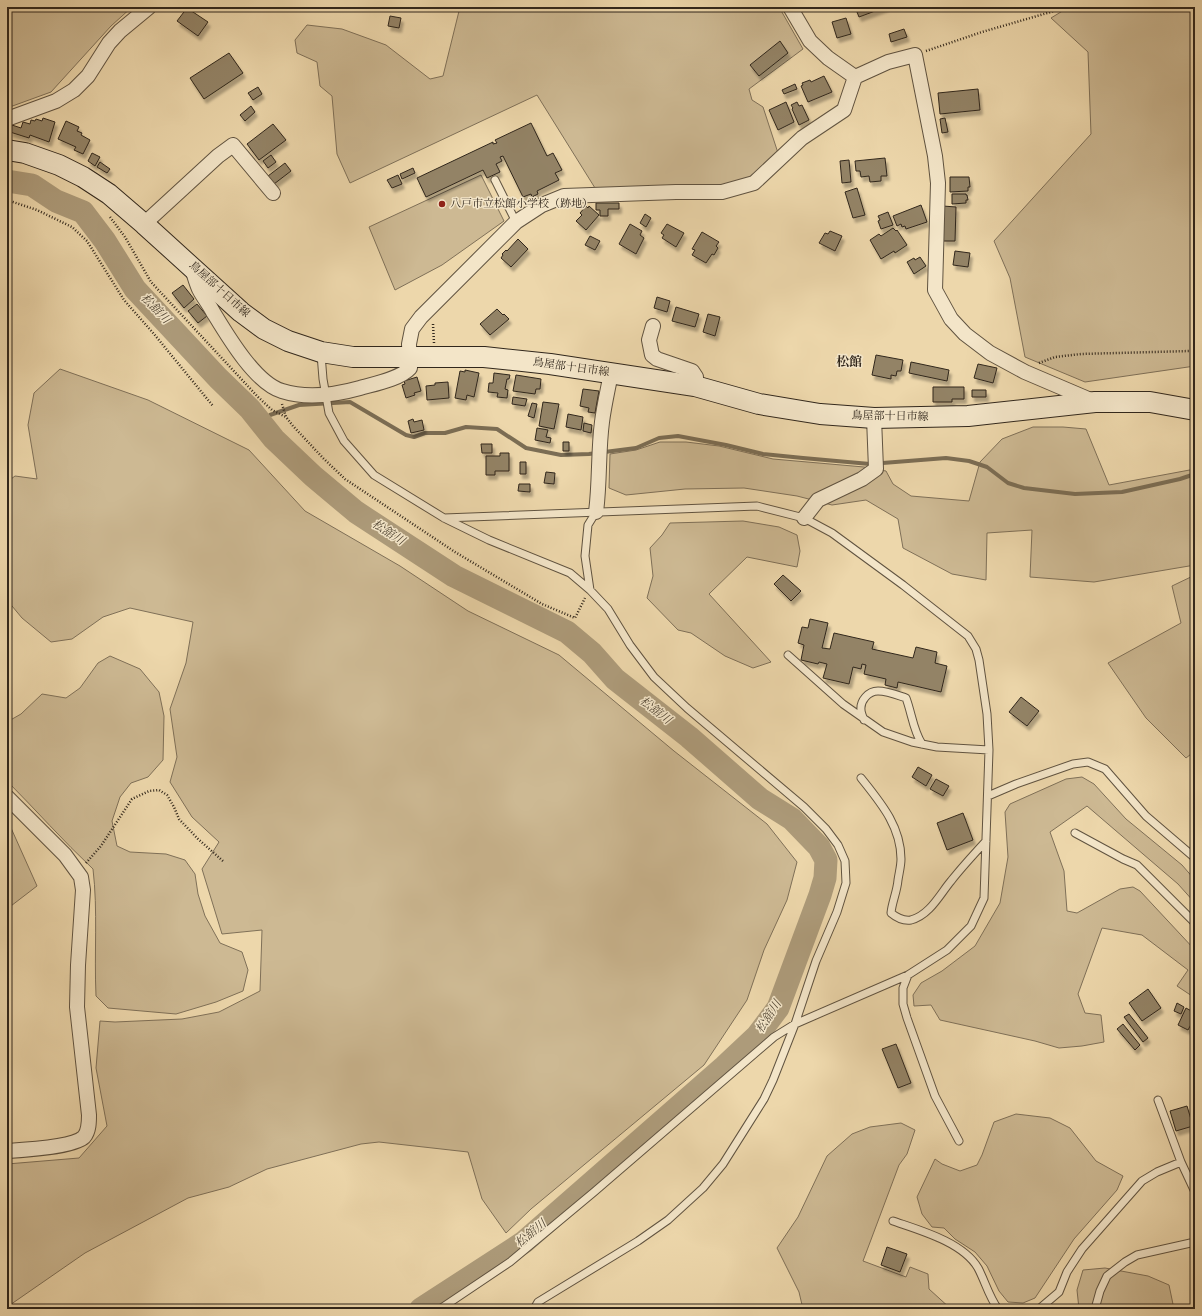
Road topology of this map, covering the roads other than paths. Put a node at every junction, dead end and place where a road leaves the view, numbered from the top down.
1 (149, 7) edge
2 (790, 7) edge
3 (856, 78) junction
4 (7, 119) edge
5 (7, 150) edge
6 (495, 180) dead end
7 (274, 193) dead end
8 (516, 222) junction
9 (144, 224) junction
10 (191, 265) junction
11 (653, 326) dead end
12 (321, 352) junction
13 (410, 356) junction
14 (611, 373) junction
15 (695, 386) junction
16 (326, 395) junction
17 (1095, 402) junction
18 (1195, 410) edge
19 (874, 418) junction
20 (596, 512) junction
21 (444, 518) junction
22 (804, 518) junction
23 (590, 590) junction
24 (788, 655) dead end
25 (864, 720) junction
26 (922, 744) junction
27 (989, 750) junction
28 (861, 778) dead end
29 (988, 796) junction
30 (7, 797) edge
31 (1075, 833) dead end
32 (986, 841) junction
33 (1195, 858) edge
34 (1195, 923) edge
35 (908, 975) junction
36 (795, 1024) junction
37 (1158, 1100) dead end
38 (959, 1141) dead end
39 (7, 1152) edge
40 (1181, 1162) junction
41 (1195, 1192) edge
42 (893, 1221) dead end
43 (1195, 1242) edge
44 (440, 1309) edge
45 (534, 1309) edge
46 (998, 1309) edge
47 (1039, 1309) edge
48 (1095, 1309) edge

1 - 4 street
2 - 3 street
3 - 8 street
3 - 17 street
5 - 9 main road, 鳥屋部十日市線
6 - 8 lane
7 - 9 street
8 - 13 street
9 - 10 main road, 鳥屋部十日市線
10 - 12 main road, 鳥屋部十日市線
10 - 16 street
11 - 15 street
12 - 13 main road, 鳥屋部十日市線
12 - 16 lane
13 - 14 main road, 鳥屋部十日市線
13 - 16 street
14 - 15 main road, 鳥屋部十日市線
14 - 20 street
15 - 19 main road, 鳥屋部十日市線
16 - 21 lane
17 - 18 main road, 鳥屋部十日市線
17 - 19 main road, 鳥屋部十日市線
19 - 22 street
20 - 21 lane
20 - 22 lane
20 - 23 lane
21 - 23 lane
22 - 27 lane
23 - 36 lane
24 - 25 lane
25 - 26 lane
25 - 26 lane
26 - 27 lane
27 - 29 lane
28 - 32 lane
29 - 32 lane
29 - 33 lane
30 - 39 street
31 - 34 lane
32 - 35 lane
35 - 36 lane
35 - 38 lane
36 - 44 lane
36 - 45 lane
37 - 40 lane
40 - 41 lane
40 - 47 lane
42 - 46 lane
43 - 48 lane

